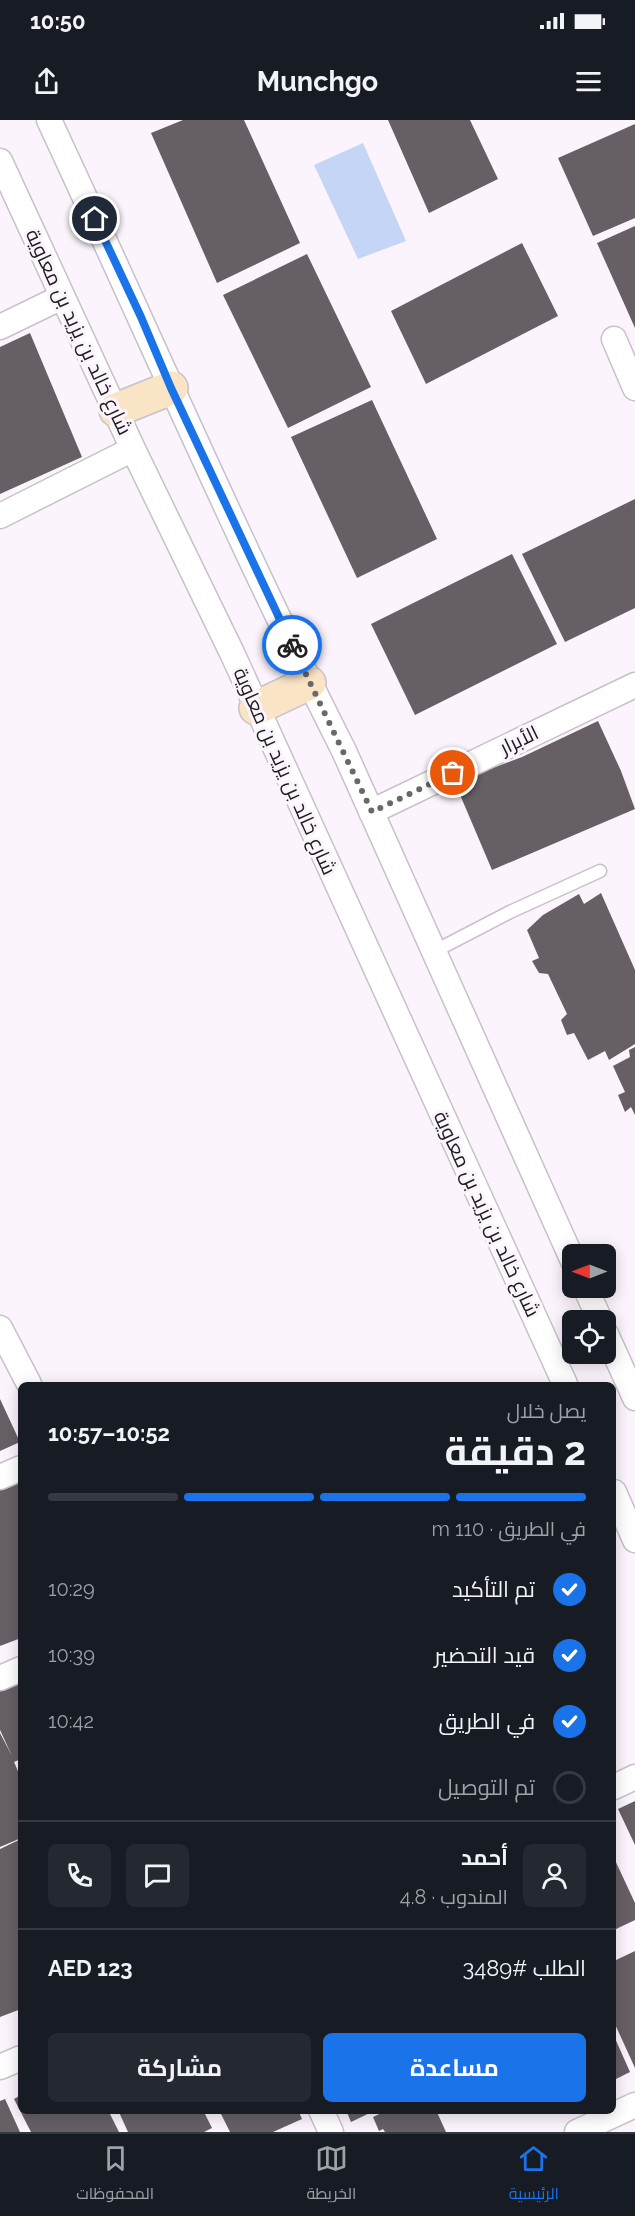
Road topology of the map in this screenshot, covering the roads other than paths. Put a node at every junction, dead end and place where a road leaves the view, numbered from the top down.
1 (49, 120) edge
2 (0, 161) edge
3 (62, 297) junction
4 (0, 327) edge
5 (614, 339) dead end
6 (171, 388) junction
7 (635, 388) edge
8 (116, 410) junction
9 (133, 449) junction
10 (0, 516) edge
11 (309, 683) junction
12 (635, 685) edge
13 (256, 708) junction
14 (372, 812) junction
15 (600, 871) dead end
16 (433, 952) junction
17 (565, 1244) edge
18 (0, 1328) edge
19 (616, 1356) edge
20 (28, 1382) edge
21 (564, 1382) edge
22 (635, 1398) edge
23 (18, 1469) edge
24 (0, 1477) edge
25 (616, 1497) edge
26 (635, 1540) edge
27 (18, 1670) edge
28 (0, 1678) edge
29 (635, 1778) edge
30 (616, 1786) edge
31 (18, 2059) edge
32 (0, 2067) edge
33 (635, 2105) edge
34 (323, 2114) edge
35 (615, 2114) edge
36 (616, 2114) edge
37 (331, 2132) edge
38 (576, 2132) edge

1 - 6 street
2 - 3 street, شارع خالد بن يزيد بن معاوية
3 - 4 street
3 - 8 street, شارع خالد بن يزيد بن معاوية
5 - 7 street
6 - 8 main road
6 - 11 street
8 - 9 street, شارع خالد بن يزيد بن معاوية
9 - 10 street
9 - 13 street, شارع خالد بن يزيد بن معاوية
11 - 13 main road
11 - 14 street
12 - 14 street, الأبرار
13 - 21 street, شارع خالد بن يزيد بن معاوية
14 - 16 street
15 - 16 lane
16 - 17 street
18 - 20 street
19 - 22 street
23 - 24 street
25 - 26 street
27 - 28 street
29 - 30 street
31 - 32 street
33 - 36 street
34 - 37 street
35 - 38 street

